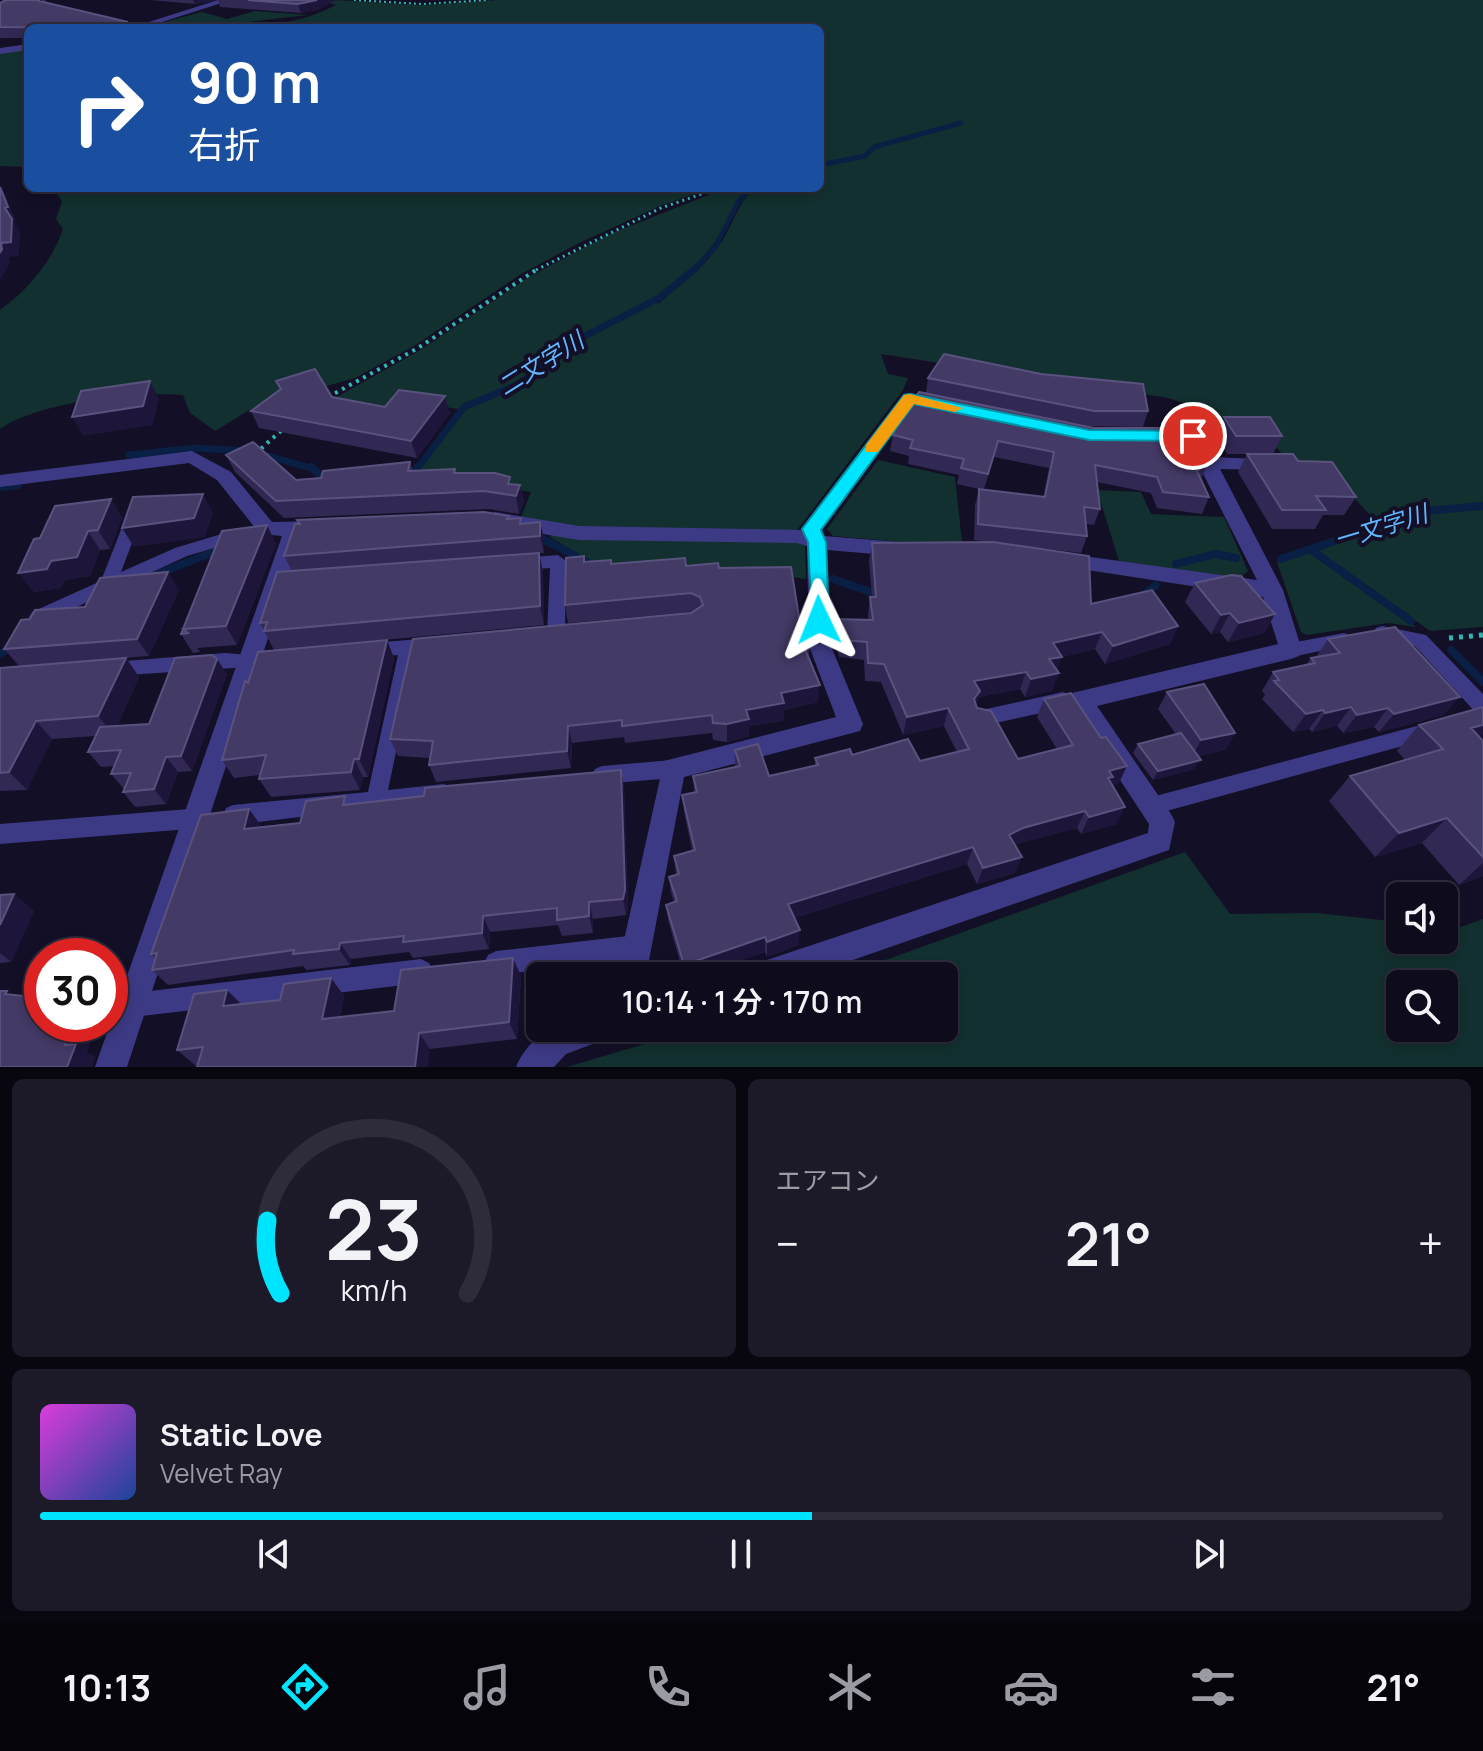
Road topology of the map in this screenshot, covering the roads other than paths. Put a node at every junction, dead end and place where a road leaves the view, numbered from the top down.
1 (227, 0) edge
2 (147, 24) edge
3 (24, 48) edge
4 (0, 51) edge
5 (955, 407) edge
6 (1184, 410) dead end
7 (1134, 436) edge
8 (1193, 436) junction
9 (1208, 463) junction
10 (1281, 464) edge
11 (0, 481) edge
12 (134, 517) edge
13 (476, 519) edge
14 (340, 527) edge
15 (267, 529) junction
16 (294, 529) junction
17 (817, 542) junction
18 (928, 550) edge
19 (1036, 556) edge
20 (496, 565) edge
21 (109, 583) junction
22 (1272, 590) junction
23 (33, 619) edge
24 (556, 633) edge
25 (453, 643) edge
26 (409, 647) junction
27 (1291, 650) junction
28 (351, 652) edge
29 (278, 659) edge
30 (249, 662) junction
31 (90, 670) edge
32 (1080, 700) junction
33 (1472, 717) edge
34 (982, 718) edge
35 (673, 769) junction
36 (581, 777) edge
37 (471, 790) edge
38 (376, 800) junction
39 (1152, 806) junction
40 (195, 819) junction
41 (0, 834) edge
42 (637, 947) junction
43 (634, 962) edge
44 (805, 962) edge
45 (479, 965) edge
46 (448, 968) edge
47 (133, 1005) junction
48 (556, 1042) edge
49 (111, 1067) edge
50 (532, 1067) edge

1 - 2 street
3 - 4 street
5 - 17 street
6 - 8 lane
7 - 8 street
8 - 9 street
9 - 10 street
9 - 22 street
11 - 15 street
12 - 21 lane
13 - 17 street
14 - 16 street
15 - 16 street
15 - 21 lane
16 - 30 street
17 - 18 street
17 - 35 street
19 - 22 street
20 - 24 lane
21 - 23 lane
22 - 27 street
25 - 26 lane
26 - 28 lane
26 - 38 lane
27 - 32 street
27 - 33 lane
29 - 30 lane
30 - 31 lane
30 - 40 street
32 - 34 lane
32 - 39 street
33 - 39 lane
35 - 36 lane
35 - 42 street
37 - 38 lane
38 - 40 lane
39 - 44 street
40 - 41 lane
40 - 47 street
42 - 43 street
42 - 45 lane
46 - 47 lane
47 - 49 street
48 - 50 street

